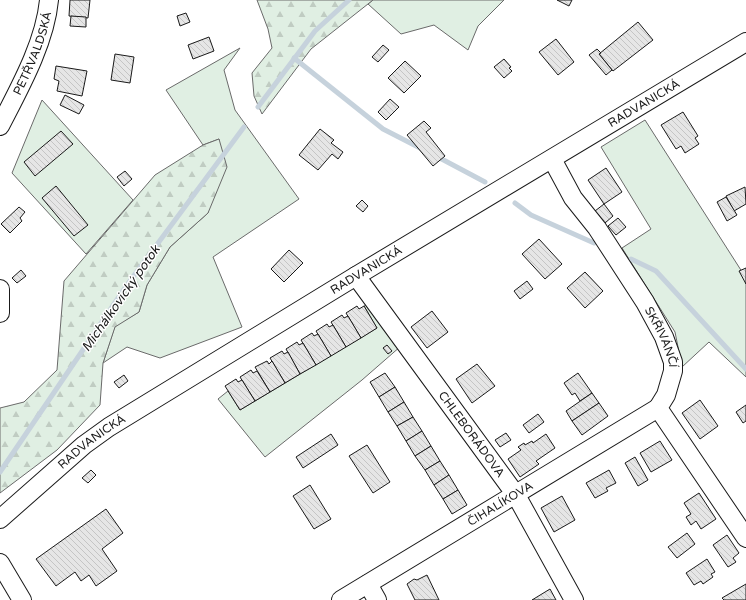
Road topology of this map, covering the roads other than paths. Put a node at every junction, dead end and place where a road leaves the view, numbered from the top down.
1 (49, 0) edge
2 (746, 42) edge
3 (0, 126) edge
4 (552, 159) junction
5 (356, 276) junction
6 (0, 289) edge
7 (0, 313) edge
8 (658, 408) junction
9 (516, 495) junction
10 (0, 519) edge
11 (746, 538) edge
12 (0, 563) edge
13 (368, 584) junction
14 (22, 600) edge
15 (341, 600) edge
16 (377, 600) edge
17 (574, 600) edge

1 - 3 street, PETŘVALDSKÁ
2 - 4 street, RADVANICKÁ
4 - 5 street, RADVANICKÁ
4 - 8 street, SKŘIVÁNČÍ
5 - 9 street, CHLEBORÁDOVA
5 - 10 street, RADVANICKÁ
6 - 7 street
8 - 9 street, ČIHALÍKOVA
8 - 11 street
9 - 13 street, ČIHALÍKOVA
9 - 17 street, CHLEBORÁDOVA
12 - 14 street
13 - 15 street, ČIHALÍKOVA
13 - 16 street

